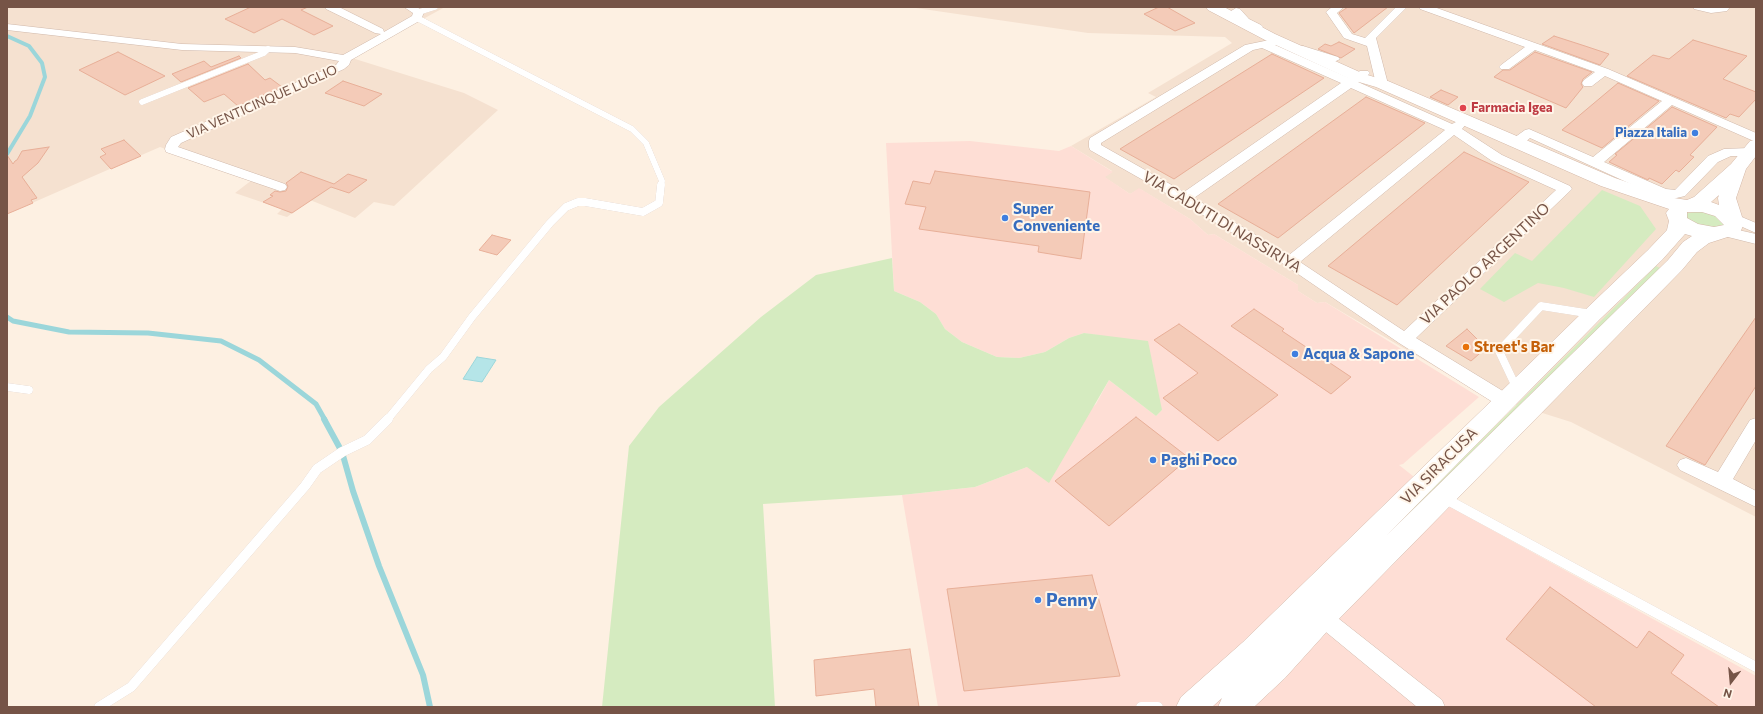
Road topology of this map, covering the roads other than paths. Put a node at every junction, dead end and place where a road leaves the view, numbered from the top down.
1 (330, 7) edge
2 (435, 7) edge
3 (1213, 7) edge
4 (1339, 7) edge
5 (1402, 7) edge
6 (1424, 7) edge
7 (1698, 7) edge
8 (1725, 7) edge
9 (1231, 9) edge
10 (415, 12) edge
11 (7, 27) edge
12 (379, 31) dead end
13 (1265, 39) junction
14 (1370, 43) junction
15 (1534, 46) junction
16 (268, 50) junction
17 (1334, 59) junction
18 (345, 60) junction
19 (1505, 67) dead end
20 (1604, 71) junction
21 (1357, 78) junction
22 (1588, 83) dead end
23 (1382, 84) junction
24 (1671, 100) junction
25 (142, 102) dead end
26 (1459, 125) junction
27 (1516, 143) junction
28 (1754, 145) edge
29 (1594, 163) junction
30 (1737, 168) junction
31 (280, 187) dead end
32 (1185, 198) junction
33 (1683, 213) junction
34 (1726, 224) junction
35 (1756, 228) edge
36 (1756, 239) edge
37 (1290, 262) junction
38 (1593, 314) junction
39 (1404, 339) junction
40 (7, 387) edge
41 (29, 390) dead end
42 (1511, 395) junction
43 (1756, 425) edge
44 (1686, 465) dead end
45 (1722, 482) junction
46 (1443, 497) junction
47 (1756, 499) edge
48 (1322, 616) junction
49 (1756, 667) edge
50 (99, 707) edge
51 (1141, 707) edge
52 (1158, 707) edge
53 (1191, 707) edge
54 (1233, 707) edge
55 (1434, 707) edge

1 - 12 street
2 - 10 lane
3 - 13 main road
4 - 14 street
5 - 14 street
6 - 15 street
7 - 8 street
9 - 13 street
9 - 17 main road
10 - 18 street
10 - 50 lane
11 - 16 street, VIA VENTICINQUE LUGLIO
13 - 17 street
13 - 21 main road
13 - 32 street, VIA CADUTI DI NASSIRIYA
14 - 23 street
15 - 19 street
15 - 20 street
16 - 18 street, VIA VENTICINQUE LUGLIO
16 - 25 lane
17 - 21 main road
18 - 31 street, VIA VENTICINQUE LUGLIO
20 - 22 street
20 - 24 street
21 - 23 main road
21 - 26 street
21 - 32 street
23 - 26 main road
24 - 28 street
24 - 29 street
26 - 27 main road
26 - 37 street
26 - 39 street, VIA PAOLO ARGENTINO
27 - 29 street
27 - 33 main road
28 - 29 street
28 - 30 main road
30 - 33 main road
30 - 34 main road
32 - 37 street, VIA CADUTI DI NASSIRIYA
33 - 34 main road
33 - 38 main road, VIA SIRACUSA
34 - 35 street
34 - 36 street
34 - 46 main road, VIA SIRACUSA
37 - 39 street, VIA CADUTI DI NASSIRIYA
38 - 42 main road, VIA SIRACUSA
38 - 42 lane
39 - 42 street, VIA CADUTI DI NASSIRIYA
40 - 41 lane
42 - 53 main road, VIA SIRACUSA
43 - 45 street
44 - 45 street
45 - 47 street
46 - 48 main road, VIA SIRACUSA
46 - 49 lane
48 - 54 main road, VIA SIRACUSA
48 - 55 street
51 - 52 lane

